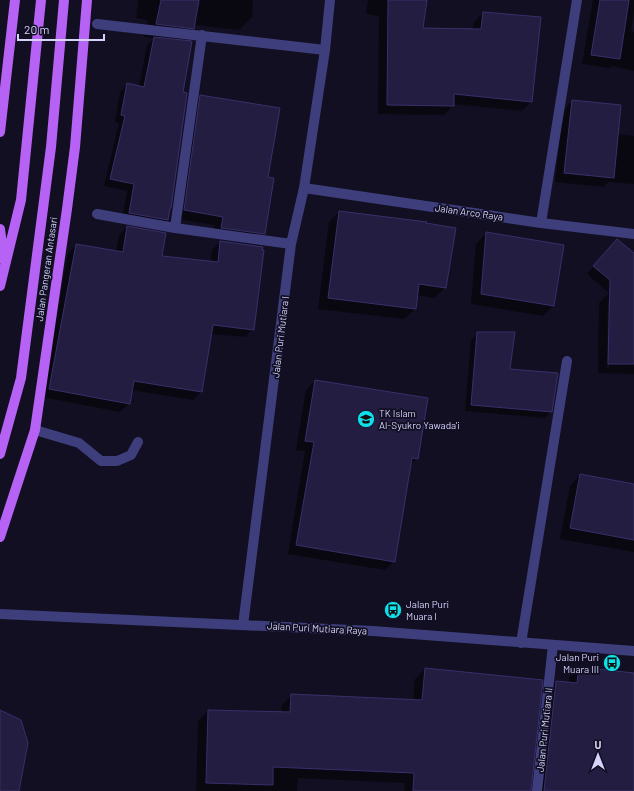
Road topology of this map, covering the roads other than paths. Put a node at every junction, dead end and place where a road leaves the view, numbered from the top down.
1 (15, 0) edge
2 (40, 0) edge
3 (64, 0) edge
4 (87, 0) edge
5 (330, 0) edge
6 (577, 0) edge
7 (97, 24) dead end
8 (202, 35) junction
9 (325, 50) junction
10 (0, 127) edge
11 (0, 132) edge
12 (304, 188) junction
13 (97, 214) dead end
14 (541, 222) junction
15 (174, 228) junction
16 (0, 229) edge
17 (634, 234) edge
18 (291, 244) junction
19 (5, 266) junction
20 (0, 286) edge
21 (567, 361) dead end
22 (35, 430) junction
23 (138, 442) dead end
24 (0, 454) edge
25 (0, 537) edge
26 (0, 614) edge
27 (243, 625) junction
28 (521, 643) junction
29 (553, 644) junction
30 (634, 651) edge
31 (537, 791) edge

1 - 10 main road
2 - 19 main road
3 - 24 main road
4 - 22 main road, Jalan Pangeran Antasari
5 - 9 street, Jalan Puri Mutiara I
6 - 14 street
7 - 8 street
8 - 9 street
8 - 15 street
9 - 12 street, Jalan Puri Mutiara I
10 - 11 main road
12 - 14 street, Jalan Arco Raya
12 - 18 street, Jalan Puri Mutiara I
13 - 15 street
14 - 17 street, Jalan Arco Raya
15 - 18 street
16 - 19 main road
18 - 27 street, Jalan Puri Mutiara I
19 - 20 main road
21 - 28 street
22 - 23 street
22 - 25 main road, Jalan Pangeran Antasari
26 - 27 street, Jalan Puri Mutiara Raya
27 - 28 street, Jalan Puri Mutiara Raya
28 - 29 street, Jalan Puri Mutiara Raya
29 - 30 street, Jalan Puri Mutiara Raya
29 - 31 street, Jalan Puri Mutiara II

